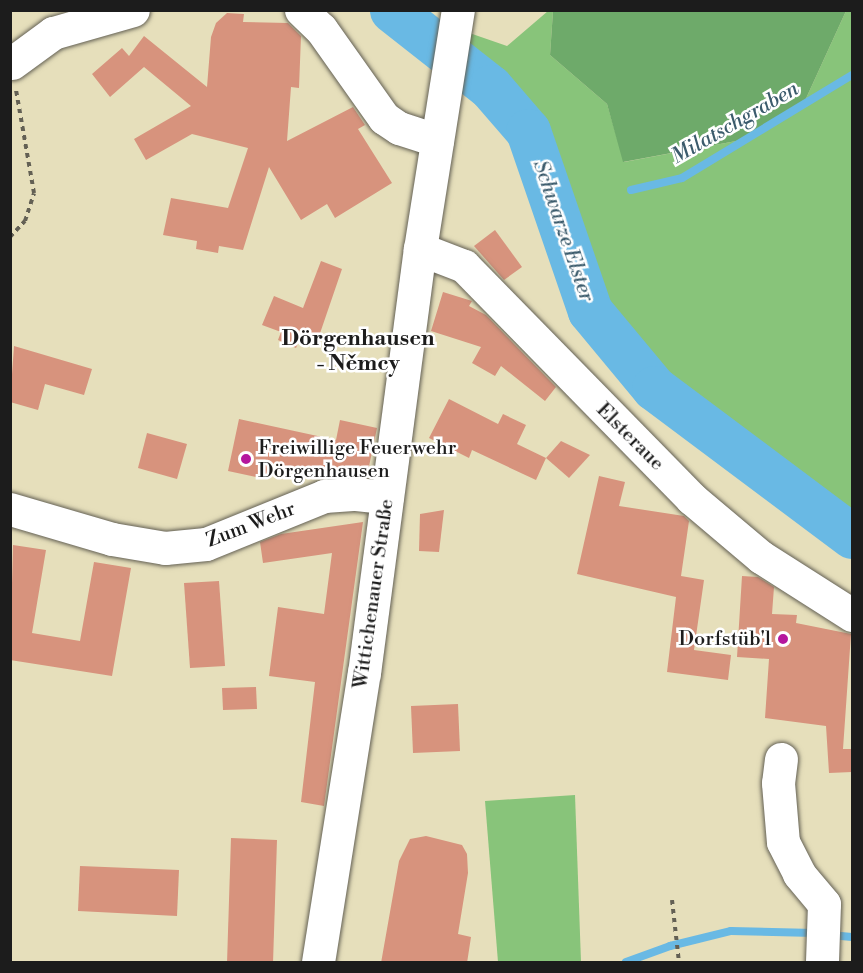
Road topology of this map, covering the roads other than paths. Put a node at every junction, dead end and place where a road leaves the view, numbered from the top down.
1 (133, 10) edge
2 (301, 10) edge
3 (457, 19) edge
4 (12, 63) edge
5 (437, 140) junction
6 (420, 249) junction
7 (387, 497) junction
8 (10, 509) edge
9 (852, 615) edge
10 (781, 759) dead end
11 (823, 943) edge
12 (318, 963) edge

1 - 4 street
2 - 5 street
3 - 5 street, Wittichenauer Straße
5 - 6 street, Wittichenauer Straße
6 - 7 street, Wittichenauer Straße
6 - 9 street, Elsteraue
7 - 8 street, Zum Wehr
7 - 12 street, Wittichenauer Straße
10 - 11 street

